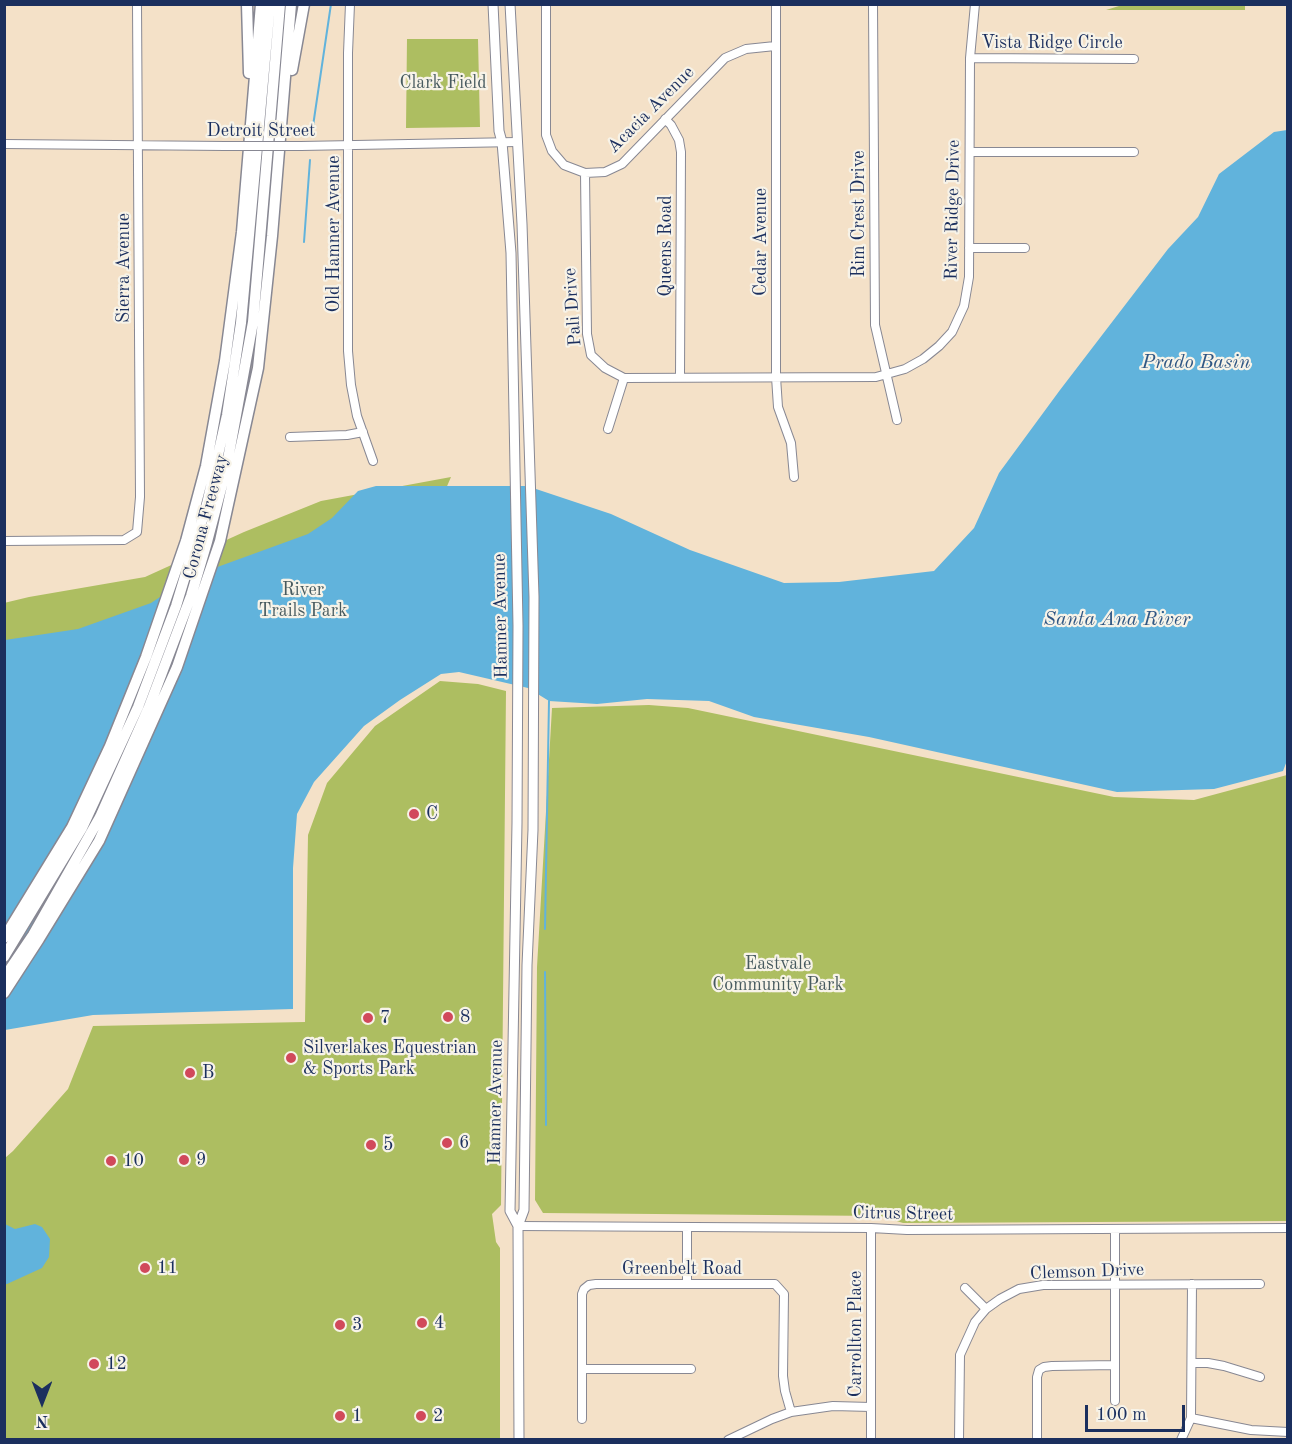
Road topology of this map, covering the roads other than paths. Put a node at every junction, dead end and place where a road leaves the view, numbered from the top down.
1 (137, 4) edge
2 (247, 4) edge
3 (261, 4) edge
4 (270, 4) edge
5 (280, 4) edge
6 (291, 4) edge
7 (304, 4) edge
8 (350, 4) edge
9 (493, 4) edge
10 (510, 4) edge
11 (546, 4) edge
12 (776, 4) edge
13 (873, 4) edge
14 (975, 4) edge
15 (775, 46) junction
16 (970, 58) junction
17 (1134, 59) dead end
18 (665, 119) junction
19 (251, 124) junction
20 (281, 126) junction
21 (502, 142) junction
22 (517, 142) junction
23 (4, 144) edge
24 (139, 145) junction
25 (349, 146) junction
26 (970, 152) junction
27 (1134, 152) dead end
28 (585, 173) junction
29 (969, 248) junction
30 (1025, 248) dead end
31 (887, 374) junction
32 (680, 377) junction
33 (776, 377) junction
34 (624, 378) junction
35 (897, 420) dead end
36 (608, 429) dead end
37 (363, 432) junction
38 (290, 437) dead end
39 (373, 461) dead end
40 (794, 477) dead end
41 (4, 541) edge
42 (196, 542) junction
43 (4, 938) edge
44 (4, 957) edge
45 (4, 978) edge
46 (4, 993) edge
47 (518, 1226) junction
48 (687, 1228) junction
49 (871, 1228) junction
50 (1287, 1228) edge
51 (1115, 1229) junction
52 (687, 1283) junction
53 (1116, 1284) junction
54 (1192, 1284) junction
55 (1260, 1284) dead end
56 (965, 1288) dead end
57 (986, 1310) junction
58 (1192, 1363) junction
59 (1115, 1365) junction
60 (691, 1368) dead end
61 (582, 1369) junction
62 (1260, 1377) dead end
63 (1115, 1401) dead end
64 (871, 1407) junction
65 (791, 1412) junction
66 (1191, 1418) junction
67 (582, 1419) dead end
68 (1287, 1432) edge
69 (1267, 1436) edge
70 (519, 1440) edge
71 (729, 1440) edge
72 (871, 1440) edge
73 (959, 1440) edge
74 (1037, 1440) edge
75 (1181, 1440) edge

1 - 24 street, Sierra Avenue
2 - 19 highway
3 - 19 highway, Corona Freeway
4 - 42 highway
5 - 42 highway
6 - 20 highway, Corona Freeway
7 - 20 highway
8 - 25 street, Old Hamner Avenue
9 - 21 main road, Hamner Avenue
10 - 22 main road, Hamner Avenue
11 - 28 street
12 - 15 street, Cedar Avenue
13 - 31 street, Rim Crest Drive
14 - 16 street, River Ridge Drive
15 - 18 street, Acacia Avenue
15 - 33 street, Cedar Avenue
16 - 17 street, Vista Ridge Circle
16 - 26 street, River Ridge Drive
18 - 28 street, Acacia Avenue
18 - 32 street, Queens Road
19 - 42 highway, Corona Freeway
20 - 46 highway, Corona Freeway
21 - 22 street, Detroit Street
21 - 25 street, Detroit Street
21 - 47 main road, Hamner Avenue
22 - 47 main road, Hamner Avenue
23 - 24 street, Detroit Street
24 - 25 street, Detroit Street, bridge
24 - 41 street, Sierra Avenue
25 - 37 street, Old Hamner Avenue
26 - 27 street
26 - 29 street, River Ridge Drive
28 - 34 street, Pali Drive
29 - 30 street
29 - 31 street, River Ridge Drive
31 - 33 street, River Ridge Drive
31 - 35 street, Rim Crest Drive
32 - 33 street
32 - 34 street
33 - 40 street, Cedar Avenue
34 - 36 street
37 - 38 street
37 - 39 street, Old Hamner Avenue
42 - 43 highway, Corona Freeway
42 - 44 highway
42 - 45 highway
47 - 48 street, Citrus Street
47 - 70 main road, Hamner Avenue
48 - 49 street, Citrus Street
48 - 52 street
49 - 51 street, Citrus Street
49 - 64 street, Carrollton Place
50 - 51 street, Citrus Street
51 - 53 street
52 - 61 street, Greenbelt Road
52 - 65 street, Greenbelt Road
53 - 54 street, Clemson Drive
53 - 57 street, Clemson Drive
53 - 59 street
54 - 55 street, Clemson Drive
54 - 58 street
56 - 57 street
57 - 73 street, Clemson Drive
58 - 62 street
58 - 66 street
59 - 63 street
59 - 74 street
60 - 61 street
61 - 67 street
64 - 65 street
64 - 72 street, Carrollton Place
65 - 71 street
66 - 69 street
66 - 75 street
68 - 69 street

